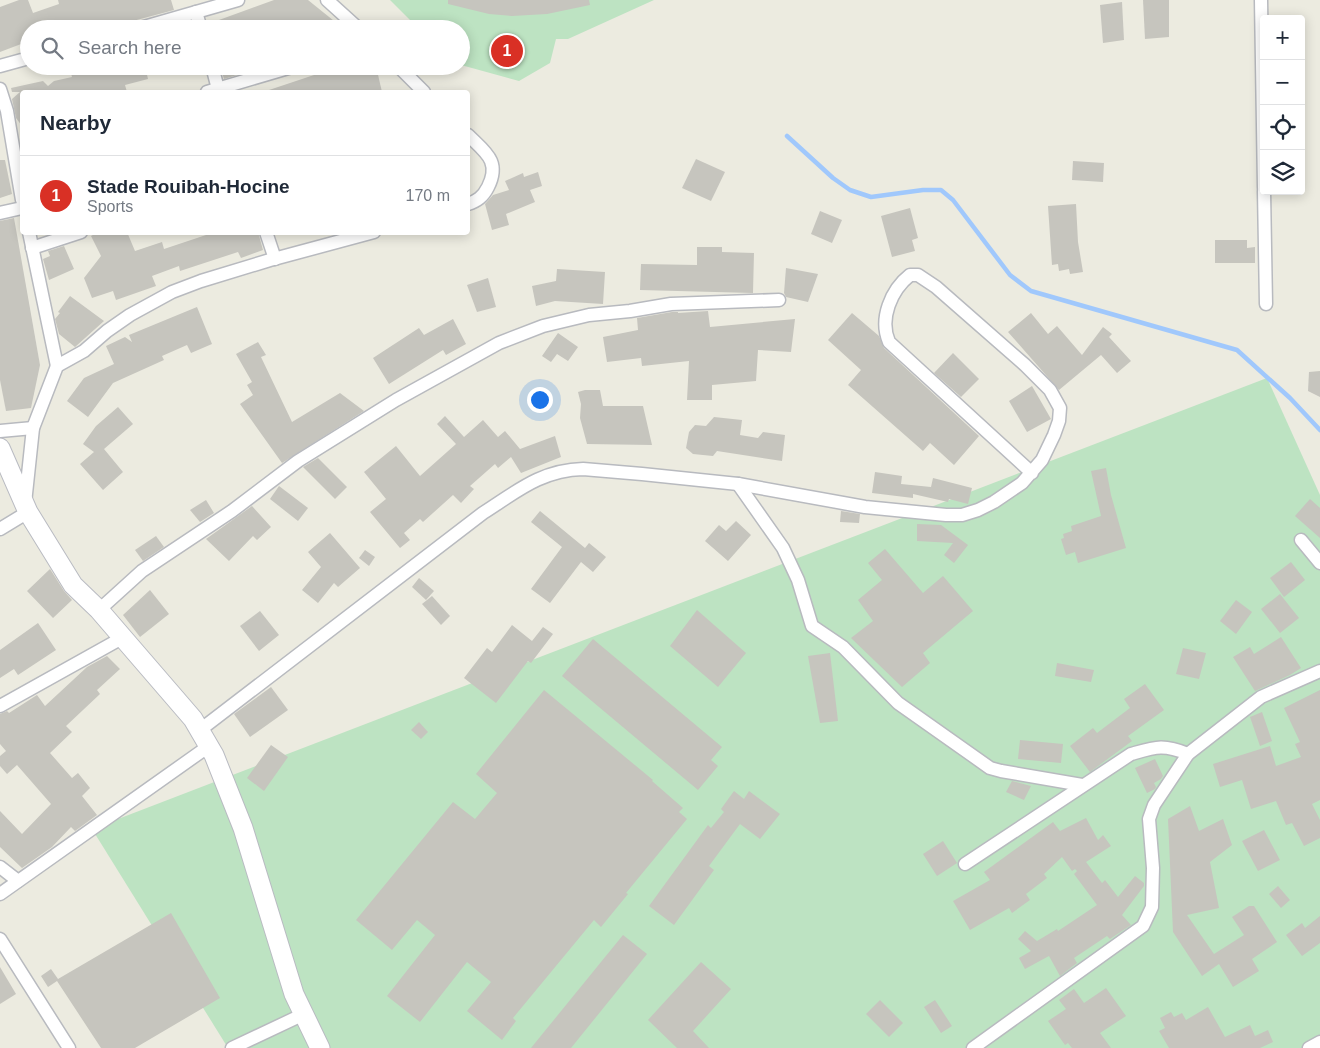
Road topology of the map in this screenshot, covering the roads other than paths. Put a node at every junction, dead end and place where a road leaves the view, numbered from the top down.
1 (238, 0) edge
2 (327, 0) edge
3 (1261, 0) edge
4 (196, 8) edge
5 (162, 20) edge
6 (349, 20) edge
7 (20, 60) edge
8 (0, 66) edge
9 (214, 75) edge
10 (266, 75) edge
11 (407, 75) edge
12 (0, 89) edge
13 (218, 90) edge
14 (422, 90) edge
15 (470, 138) edge
16 (1263, 150) edge
17 (18, 156) edge
18 (20, 178) edge
19 (1264, 195) edge
20 (470, 203) edge
21 (20, 208) edge
22 (0, 213) edge
23 (30, 235) edge
24 (72, 235) edge
25 (267, 235) edge
26 (363, 235) edge
27 (32, 248) junction
28 (275, 259) junction
29 (779, 300) dead end
30 (1266, 304) dead end
31 (56, 366) junction
32 (33, 428) junction
33 (0, 431) edge
34 (0, 448) edge
35 (1032, 473) junction
36 (738, 484) junction
37 (26, 509) junction
38 (0, 529) edge
39 (1301, 540) dead end
40 (1320, 563) edge
41 (99, 610) junction
42 (122, 638) junction
43 (1320, 671) edge
44 (0, 706) edge
45 (205, 738) junction
46 (1188, 754) junction
47 (1082, 785) junction
48 (965, 864) dead end
49 (0, 867) edge
50 (18, 881) junction
51 (0, 894) edge
52 (0, 939) edge
53 (304, 1014) junction
54 (1320, 1042) edge
55 (69, 1048) edge
56 (232, 1048) edge
57 (320, 1048) edge
58 (973, 1048) edge
59 (1309, 1048) edge

1 - 4 street
2 - 6 street
3 - 16 street
4 - 5 street
7 - 8 street
9 - 13 street
10 - 13 street
11 - 14 street
12 - 17 street
15 - 20 street
17 - 18 street
19 - 30 street
21 - 22 street
23 - 27 street
24 - 27 street
25 - 28 street
26 - 28 street
27 - 31 street
28 - 31 street
29 - 41 street
31 - 32 street
32 - 33 street
32 - 37 street
34 - 37 main road
35 - 35 street
35 - 36 street
36 - 45 street
36 - 47 street
37 - 38 street
37 - 41 main road
39 - 40 street
41 - 42 main road
42 - 44 street
42 - 45 main road
43 - 46 street
45 - 50 street
45 - 53 main road
46 - 47 street
46 - 58 street
47 - 48 street
49 - 50 street
50 - 51 street
52 - 55 street
53 - 56 street
53 - 57 main road
54 - 59 street

